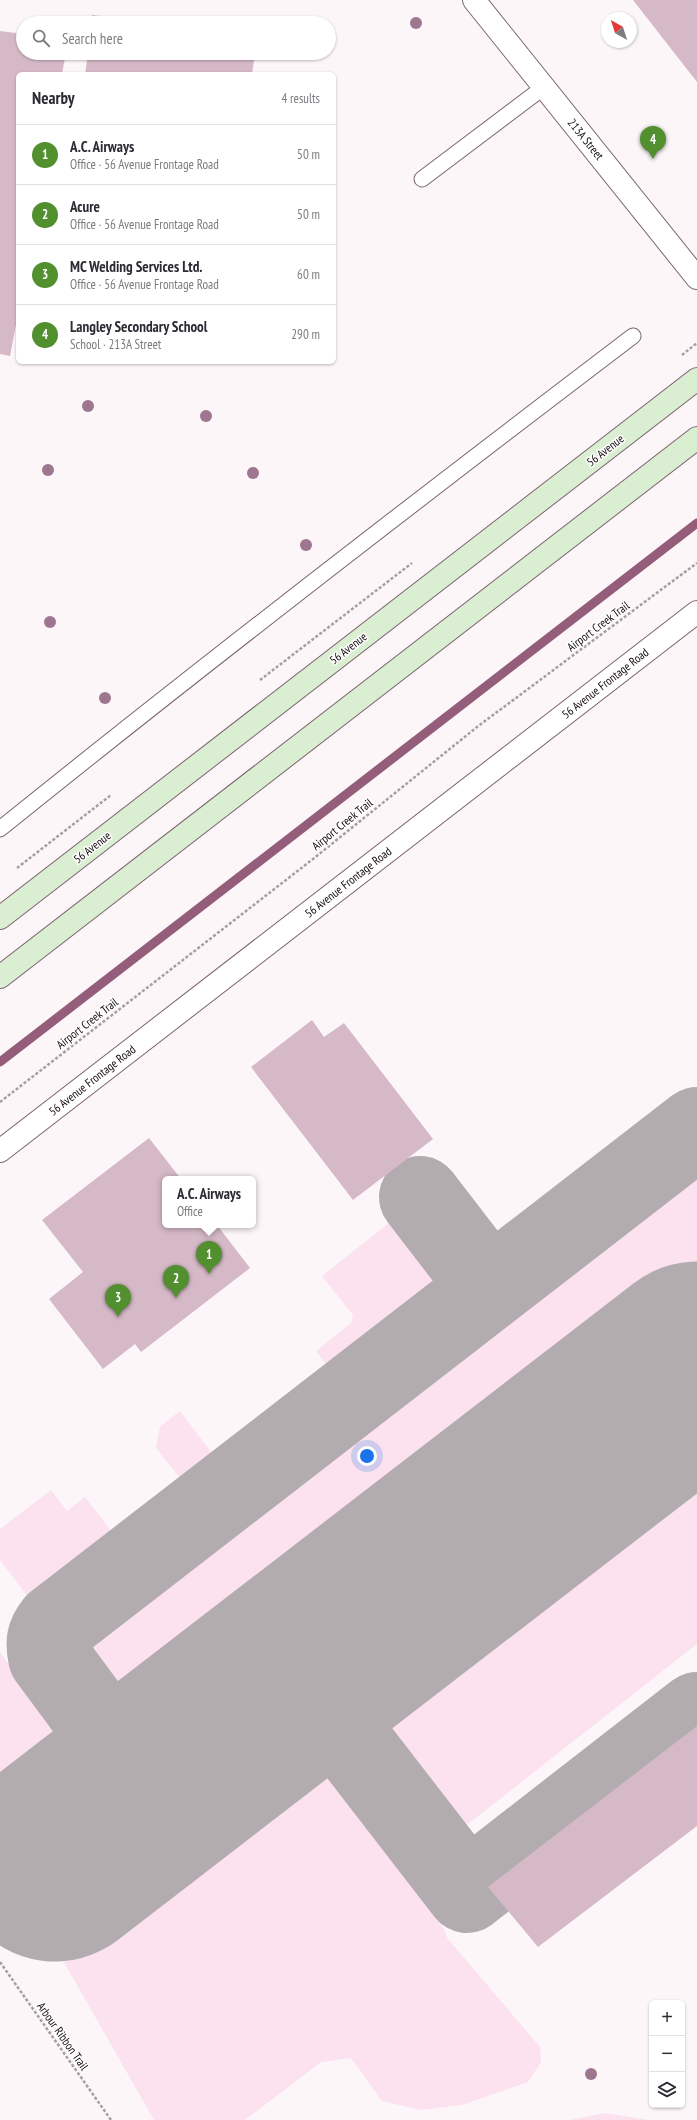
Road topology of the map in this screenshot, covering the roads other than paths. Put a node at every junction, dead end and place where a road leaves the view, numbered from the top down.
1 (474, 0) edge
2 (544, 87) junction
3 (422, 179) dead end
4 (697, 278) edge
5 (633, 336) dead end
6 (697, 379) edge
7 (697, 438) edge
8 (697, 612) edge
9 (0, 829) edge
10 (0, 918) edge
11 (0, 977) edge
12 (0, 1151) edge

1 - 2 street, 213A Street
2 - 3 lane
2 - 4 street, 213A Street
5 - 9 lane
6 - 10 main road, 56 Avenue
7 - 11 main road
8 - 12 street, 56 Avenue Frontage Road

